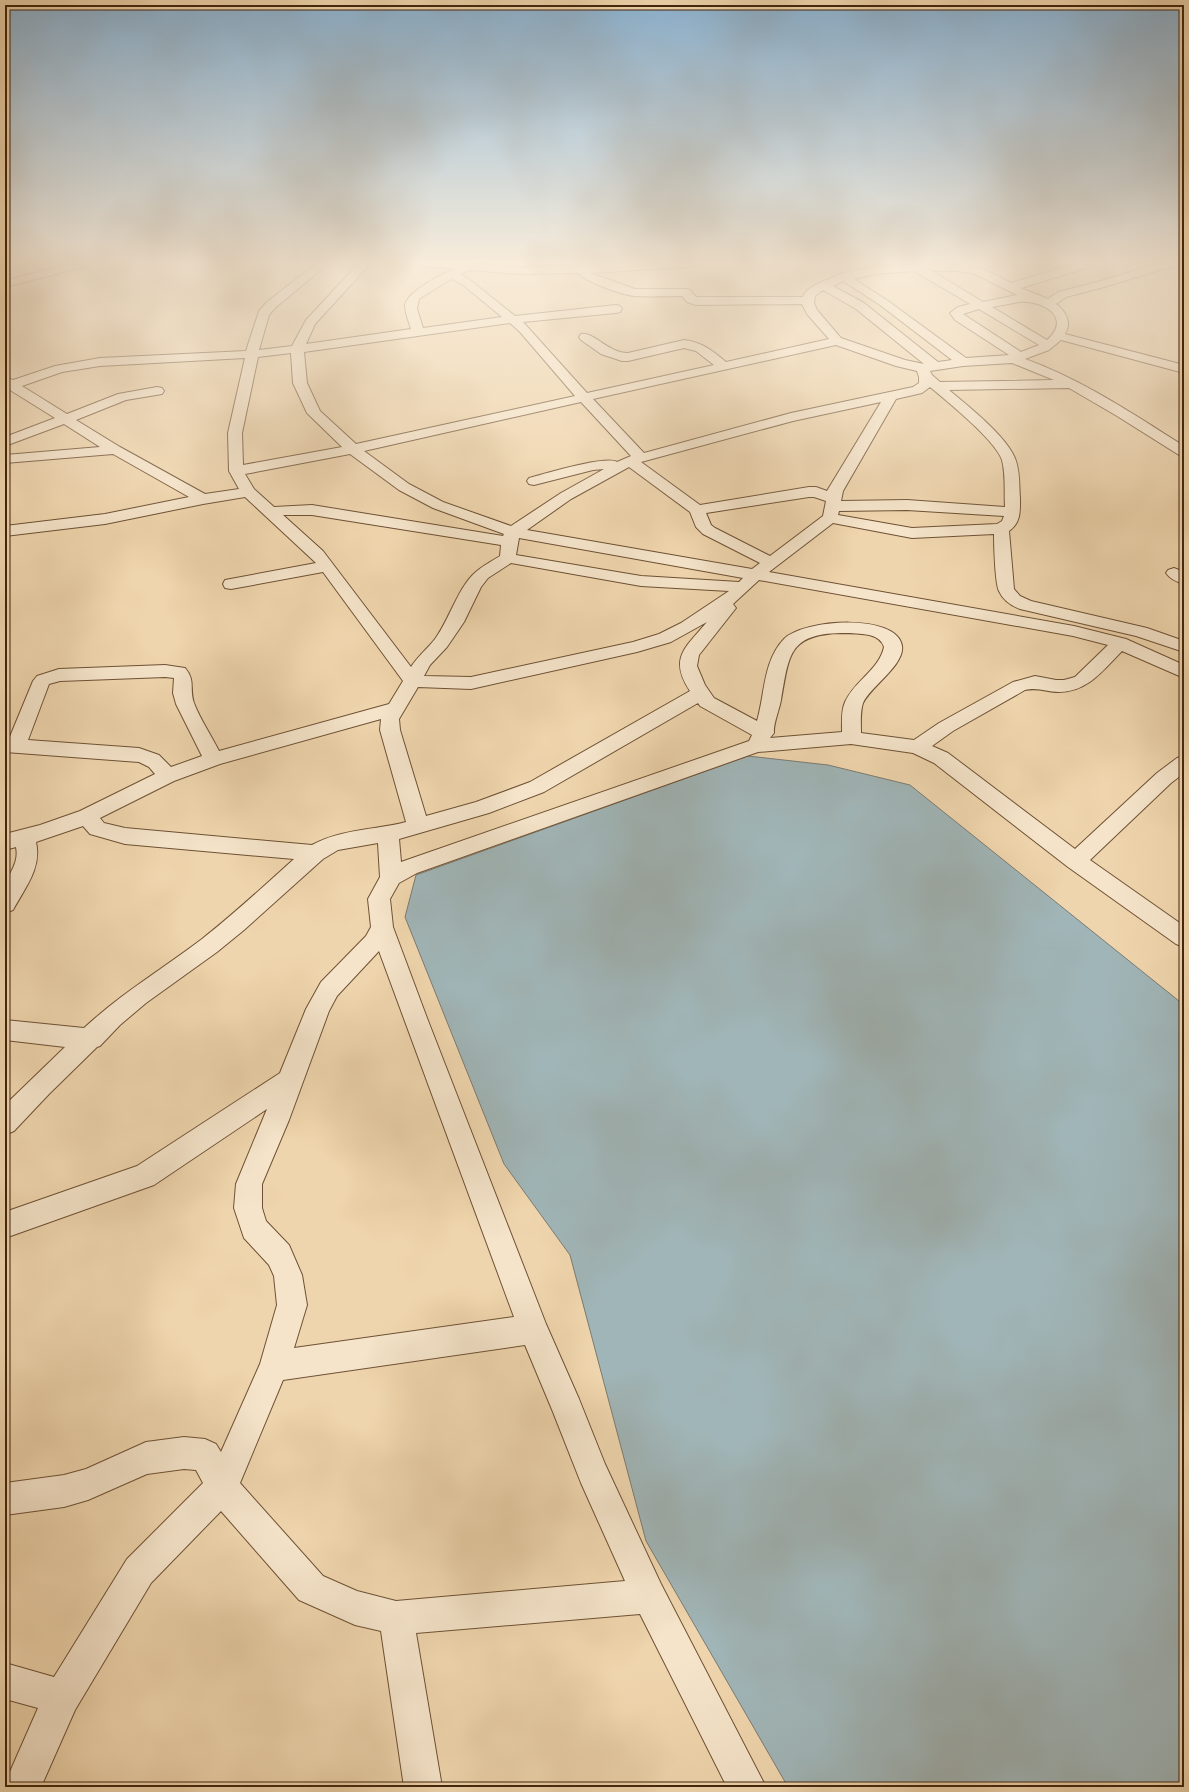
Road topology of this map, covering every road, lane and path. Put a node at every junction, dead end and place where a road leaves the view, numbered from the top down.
1 (254, 347) edge
2 (313, 347) edge
3 (541, 347) edge
4 (599, 347) edge
5 (673, 347) edge
6 (699, 347) edge
7 (812, 347) edge
8 (853, 347) edge
9 (902, 347) edge
10 (942, 347) edge
11 (1001, 347) edge
12 (1043, 347) edge
13 (1098, 347) edge
14 (297, 349) junction
15 (253, 354) junction
16 (1017, 358) junction
17 (963, 362) junction
18 (724, 366) junction
19 (1184, 369) edge
20 (930, 374) junction
21 (1073, 383) junction
22 (8, 384) edge
23 (157, 391) dead end
24 (891, 396) junction
25 (583, 397) junction
26 (66, 419) junction
27 (5, 442) edge
28 (353, 449) junction
29 (115, 450) junction
30 (1184, 452) edge
31 (5, 459) edge
32 (631, 460) junction
33 (236, 471) junction
34 (534, 481) dead end
35 (248, 492) junction
36 (203, 499) junction
37 (832, 508) junction
38 (697, 510) junction
39 (272, 512) junction
40 (1012, 512) junction
41 (1001, 529) junction
42 (5, 530) edge
43 (510, 544) junction
44 (772, 563) junction
45 (327, 566) junction
46 (231, 584) dead end
47 (743, 587) junction
48 (1120, 643) junction
49 (1184, 647) edge
50 (1184, 672) edge
51 (412, 680) junction
52 (702, 693) junction
53 (395, 709) junction
54 (851, 738) junction
55 (760, 740) junction
56 (11, 746) edge
57 (917, 747) junction
58 (213, 759) junction
59 (1184, 763) edge
60 (167, 776) junction
61 (87, 816) junction
62 (418, 826) junction
63 (388, 834) junction
64 (14, 840) edge
65 (315, 853) junction
66 (1076, 861) junction
67 (391, 877) junction
68 (5, 904) edge
69 (382, 927) junction
70 (1184, 938) edge
71 (5, 1030) edge
72 (91, 1039) junction
73 (290, 1080) junction
74 (5, 1123) edge
75 (5, 1225) edge
76 (533, 1329) junction
77 (274, 1366) junction
78 (222, 1487) junction
79 (5, 1499) edge
80 (649, 1596) junction
81 (396, 1618) junction
82 (5, 1681) edge
83 (62, 1697) junction
84 (22, 1787) edge
85 (423, 1787) edge
86 (747, 1787) edge

1 - 15 street
2 - 14 street
3 - 25 street
4 - 5 street
6 - 18 street
7 - 18 street
8 - 20 street
9 - 20 street
10 - 17 street
11 - 16 street
12 - 16 street
13 - 19 street
14 - 15 street
14 - 28 street
15 - 22 street
15 - 33 street
16 - 17 street
16 - 21 street
17 - 20 street
18 - 25 street
20 - 21 street
20 - 24 street
20 - 40 street
21 - 30 street
22 - 26 street
23 - 26 street
24 - 32 street
24 - 37 street
25 - 28 street
25 - 32 street
26 - 27 street
26 - 29 street
28 - 33 street
28 - 43 street
29 - 31 street
29 - 36 street
32 - 34 street
32 - 38 street
32 - 43 street
33 - 35 street
35 - 36 street
35 - 39 street
36 - 42 street
37 - 38 street
37 - 40 street
37 - 41 street
37 - 44 street
38 - 44 street
39 - 43 street
39 - 45 street
40 - 41 street
41 - 49 street
43 - 47 street
43 - 47 street
43 - 51 street
44 - 47 street
45 - 46 street
45 - 51 street
47 - 48 street
47 - 51 street
47 - 52 street
48 - 50 street
48 - 57 street
51 - 53 street
52 - 55 street
52 - 62 street
53 - 58 street
53 - 62 street
54 - 55 street
54 - 55 street
54 - 57 street
55 - 67 street
56 - 58 street
56 - 60 street
57 - 66 street
58 - 60 street
59 - 66 street
60 - 61 street
61 - 64 street
61 - 65 street
62 - 63 street
63 - 65 street
63 - 67 street
64 - 68 street
65 - 72 street
66 - 70 street
67 - 69 street
69 - 73 street
69 - 76 street
71 - 72 street
72 - 74 street
73 - 75 street
73 - 77 street
76 - 77 street
76 - 80 street
77 - 78 street
78 - 79 street
78 - 81 street
78 - 83 street
80 - 81 street
80 - 86 street
81 - 85 street
82 - 83 street
83 - 84 street

